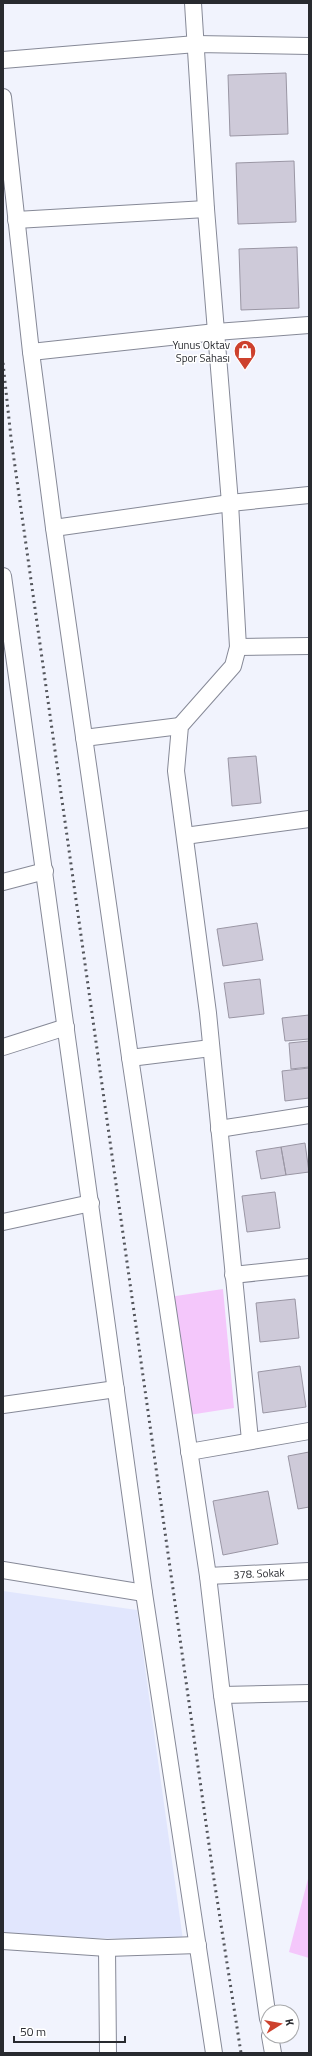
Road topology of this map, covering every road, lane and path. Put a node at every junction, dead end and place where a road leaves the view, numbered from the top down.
1 (193, 3) edge
2 (196, 44) junction
3 (309, 46) edge
4 (3, 60) edge
5 (3, 97) edge
6 (206, 209) junction
7 (16, 220) junction
8 (309, 325) edge
9 (216, 332) junction
10 (31, 352) junction
11 (309, 495) edge
12 (230, 503) junction
13 (54, 528) junction
14 (3, 576) edge
15 (8, 641) edge
16 (309, 646) edge
17 (238, 647) junction
18 (180, 726) junction
19 (84, 738) junction
20 (309, 818) edge
21 (185, 836) junction
22 (45, 871) junction
23 (3, 882) edge
24 (66, 1027) junction
25 (3, 1048) edge
26 (211, 1048) junction
27 (130, 1058) junction
28 (309, 1114) edge
29 (219, 1130) junction
30 (90, 1203) junction
31 (3, 1222) edge
32 (309, 1267) edge
33 (233, 1275) junction
34 (116, 1389) junction
35 (3, 1404) edge
36 (309, 1431) edge
37 (250, 1440) junction
38 (189, 1452) junction
39 (3, 1570) edge
40 (309, 1571) edge
41 (208, 1576) junction
42 (144, 1592) junction
43 (309, 1693) edge
44 (222, 1695) junction
45 (3, 1941) edge
46 (198, 1945) junction
47 (107, 1948) junction
48 (266, 2004) edge
49 (108, 2053) edge
50 (214, 2053) edge

1 - 2 street
2 - 3 street
2 - 4 street
2 - 6 street
5 - 7 street
6 - 7 street
6 - 9 street
7 - 10 street
8 - 9 street
9 - 10 street
9 - 12 street
10 - 13 street
11 - 12 street
12 - 13 street
12 - 17 street
13 - 19 street
14 - 15 street
15 - 22 street
16 - 17 street
17 - 18 street
18 - 19 street
18 - 21 street
19 - 27 street
20 - 21 street
21 - 26 street
22 - 23 street
22 - 24 street
24 - 25 street
24 - 30 street
26 - 27 street
26 - 29 street
27 - 38 street
28 - 29 street
29 - 33 street
30 - 31 street
30 - 34 street
32 - 33 street
33 - 37 street
34 - 35 street
34 - 42 street
36 - 37 street
37 - 38 street
38 - 41 street
39 - 42 street
40 - 41 street, 378. Sokak
41 - 44 street
42 - 46 street
43 - 44 street
44 - 48 street
45 - 47 street
46 - 47 street
46 - 50 street
47 - 49 street

